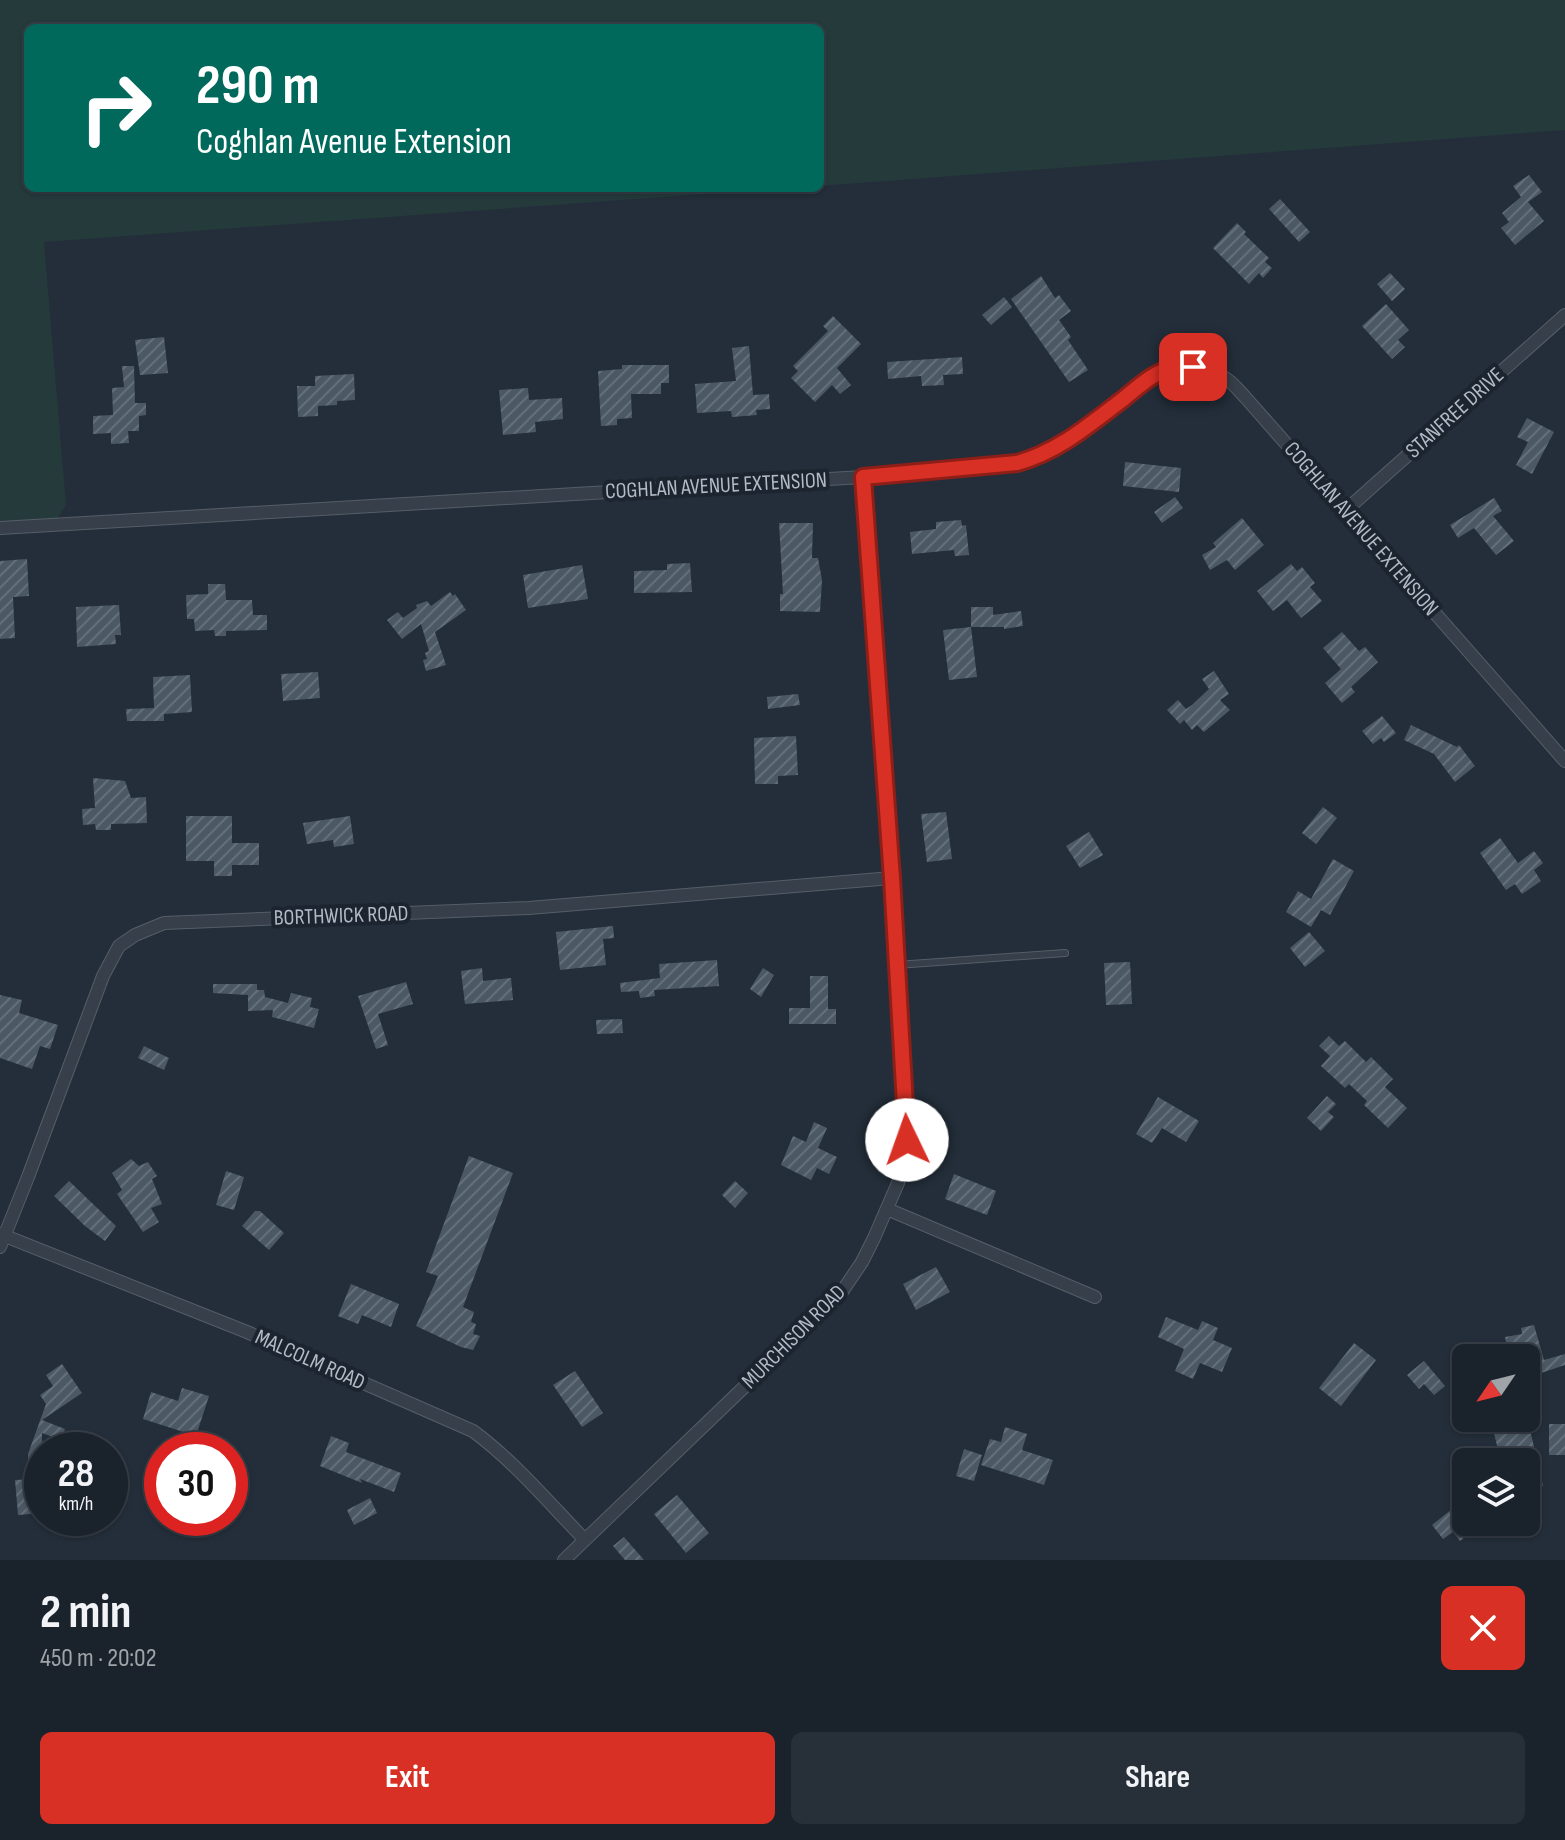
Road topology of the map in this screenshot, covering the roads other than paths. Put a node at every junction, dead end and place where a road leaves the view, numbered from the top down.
1 (1565, 315) edge
2 (863, 477) junction
3 (1345, 511) junction
4 (0, 528) edge
5 (1565, 761) edge
6 (892, 878) junction
7 (1065, 953) dead end
8 (897, 965) junction
9 (887, 1209) junction
10 (1, 1239) edge
11 (1095, 1297) dead end
12 (585, 1540) junction
13 (564, 1560) edge

1 - 3 street, STANFREE DRIVE
2 - 3 street, COGHLAN AVENUE EXTENSION
2 - 4 street, COGHLAN AVENUE EXTENSION
2 - 6 street, MURCHISON ROAD
3 - 5 street, COGHLAN AVENUE EXTENSION
6 - 8 street, MURCHISON ROAD
6 - 10 street, BORTHWICK ROAD
7 - 8 lane
8 - 9 street, MURCHISON ROAD
9 - 11 street
9 - 12 street, MURCHISON ROAD
10 - 12 street, MALCOLM ROAD
12 - 13 street, MURCHISON ROAD

